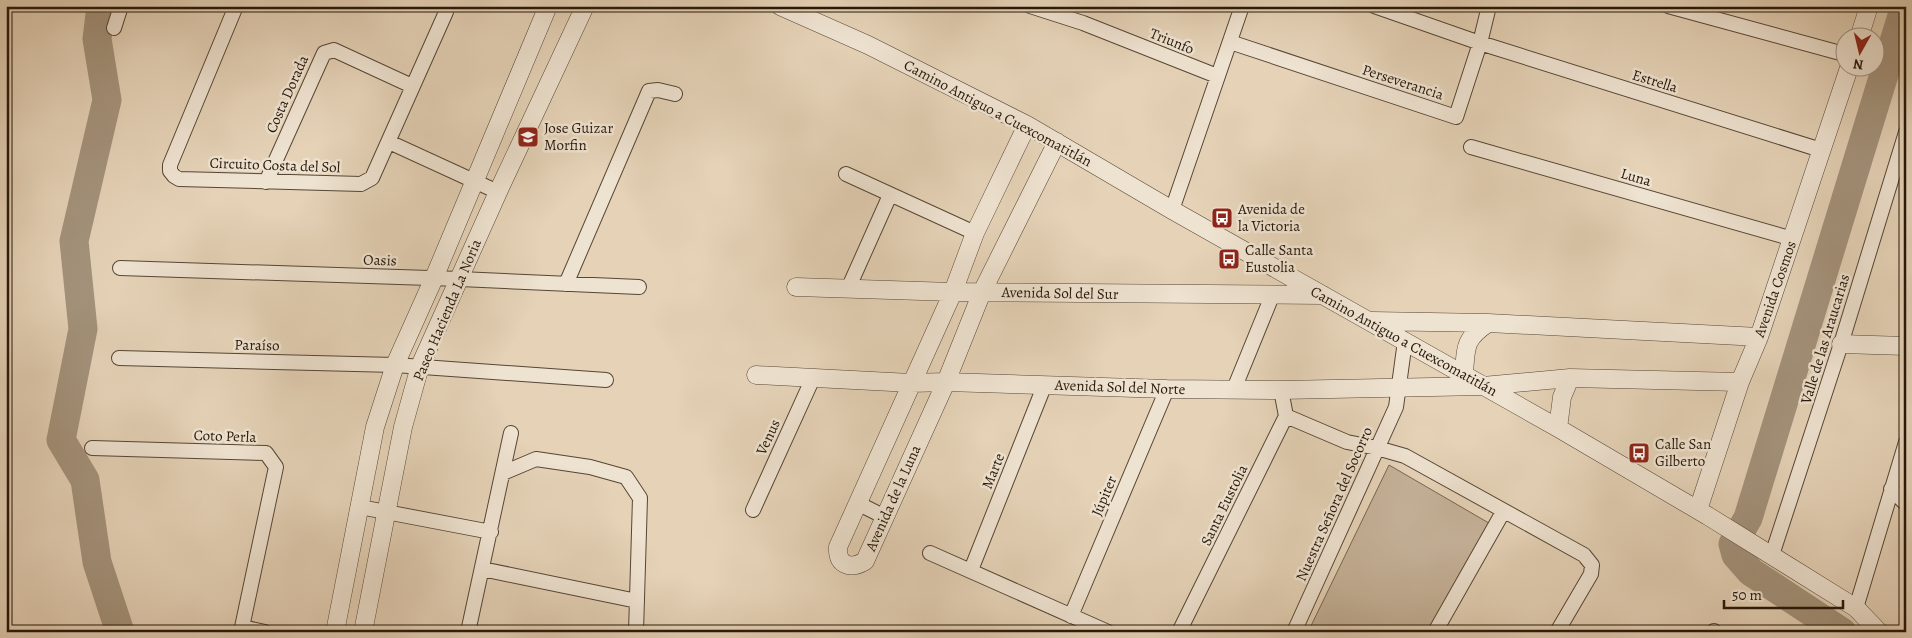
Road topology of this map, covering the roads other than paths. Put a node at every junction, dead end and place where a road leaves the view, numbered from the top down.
1 (121, 6) edge
2 (236, 6) edge
3 (445, 6) edge
4 (548, 6) edge
5 (585, 6) edge
6 (780, 6) edge
7 (1030, 6) edge
8 (1242, 6) edge
9 (1374, 6) edge
10 (1489, 6) edge
11 (1668, 6) edge
12 (1869, 6) edge
13 (114, 28) dead end
14 (1862, 28) edge
15 (1230, 42) junction
16 (1480, 43) junction
17 (1834, 51) edge
18 (1217, 76) junction
19 (1846, 78) edge
20 (412, 86) junction
21 (675, 94) dead end
22 (1027, 125) junction
23 (1906, 132) edge
24 (389, 142) junction
25 (1057, 142) junction
26 (1471, 147) dead end
27 (1821, 150) junction
28 (846, 174) dead end
29 (266, 182) junction
30 (474, 182) junction
31 (498, 192) junction
32 (890, 195) junction
33 (1172, 210) junction
34 (975, 233) junction
35 (1793, 239) junction
36 (120, 268) dead end
37 (434, 278) junction
38 (460, 279) junction
39 (566, 284) junction
40 (639, 287) dead end
41 (796, 287) dead end
42 (848, 288) junction
43 (953, 292) junction
44 (982, 292) junction
45 (1323, 295) junction
46 (1272, 296) junction
47 (1371, 321) junction
48 (1488, 323) junction
49 (1759, 337) junction
50 (1405, 341) junction
51 (1841, 344) junction
52 (1906, 346) edge
53 (119, 358) dead end
54 (395, 365) junction
55 (419, 368) junction
56 (1464, 374) junction
57 (756, 375) dead end
58 (813, 378) junction
59 (1570, 378) junction
60 (606, 380) dead end
61 (946, 382) junction
62 (1740, 382) junction
63 (911, 383) junction
64 (1045, 384) junction
65 (1483, 386) junction
66 (1400, 388) junction
67 (1167, 389) junction
68 (1234, 389) junction
69 (1281, 390) junction
70 (1286, 416) junction
71 (1558, 428) junction
72 (511, 433) dead end
73 (1906, 442) edge
74 (92, 448) dead end
75 (1377, 448) junction
76 (503, 473) junction
77 (1891, 489) junction
78 (856, 503) junction
79 (1906, 504) edge
80 (360, 507) junction
81 (752, 510) dead end
82 (386, 511) junction
83 (1503, 512) junction
84 (1703, 513) junction
85 (884, 517) junction
86 (490, 532) junction
87 (930, 554) dead end
88 (1772, 555) junction
89 (482, 569) junction
90 (971, 570) junction
91 (637, 601) junction
92 (1856, 608) junction
93 (1071, 616) junction
94 (242, 630) edge
95 (265, 632) edge
96 (335, 632) edge
97 (363, 632) edge
98 (468, 632) edge
99 (636, 632) edge
100 (1108, 632) edge
101 (1179, 632) edge
102 (1294, 632) edge
103 (1435, 632) edge
104 (1557, 632) edge
105 (1879, 632) edge

1 - 13 street
2 - 29 street, Circuito Costa del Sol
3 - 20 street, Circuito Costa del Sol
4 - 30 street, Paseo Hacienda La Noria
5 - 31 street, Paseo Hacienda La Noria
6 - 22 street, Camino Antiguo a Cuexcomatitlán
7 - 18 street, Triunfo
8 - 15 street
9 - 16 street, Estrella
10 - 16 street, Perseverancia
11 - 17 street
12 - 14 street
15 - 16 street, Perseverancia
15 - 18 street
16 - 27 street, Estrella
18 - 33 street
19 - 27 street, Avenida Cosmos
20 - 24 street, Circuito Costa del Sol
20 - 29 street, Costa Dorada
21 - 39 street
22 - 25 street, Camino Antiguo a Cuexcomatitlán
22 - 34 street, Avenida de la Luna
23 - 51 street, Valle de las Araucarias
24 - 29 street, Circuito Costa del Sol
24 - 30 street
25 - 33 street, Camino Antiguo a Cuexcomatitlán
25 - 44 street, Avenida de la Luna
26 - 35 street, Luna
27 - 35 street, Avenida Cosmos
28 - 32 street
30 - 31 street
30 - 37 street, Paseo Hacienda La Noria
31 - 38 street, Paseo Hacienda La Noria
32 - 34 street
32 - 42 street
33 - 45 street, Camino Antiguo a Cuexcomatitlán
34 - 43 street, Avenida de la Luna
35 - 49 street, Avenida Cosmos
36 - 37 street, Oasis
37 - 38 street, Oasis
37 - 54 street, Paseo Hacienda La Noria
38 - 39 street, Oasis
38 - 55 street, Paseo Hacienda La Noria
39 - 40 street, Oasis
41 - 42 street, Avenida Sol del Sur
42 - 43 street, Avenida Sol del Sur
43 - 44 street, Avenida Sol del Sur
43 - 63 street, Avenida de la Luna
44 - 46 street, Avenida Sol del Sur
44 - 61 street, Avenida de la Luna
45 - 46 street, Avenida Sol del Sur
45 - 47 street, Camino Antiguo a Cuexcomatitlán
46 - 68 street
47 - 48 street
47 - 50 street, Camino Antiguo a Cuexcomatitlán
48 - 49 street
48 - 56 street
49 - 62 street, Avenida Cosmos
50 - 56 street, Camino Antiguo a Cuexcomatitlán
50 - 66 street, Nuestra Señora del Socorro
51 - 52 street
51 - 88 street, Valle de las Araucarias
53 - 54 street, Paraíso
54 - 55 street, Paraíso
54 - 80 street, Paseo Hacienda La Noria
55 - 60 street
55 - 82 street, Paseo Hacienda La Noria
56 - 65 street, Camino Antiguo a Cuexcomatitlán
57 - 58 street, Avenida Sol del Norte
58 - 63 street, Avenida Sol del Norte
58 - 81 street, Venus
59 - 62 street, Avenida Sol del Norte
59 - 65 street, Avenida Sol del Norte
59 - 71 street
61 - 63 street, Avenida Sol del Norte
61 - 64 street, Avenida Sol del Norte
61 - 85 street, Avenida de la Luna
62 - 84 street, Avenida Cosmos
63 - 78 street, Avenida de la Luna
64 - 67 street, Avenida Sol del Norte
64 - 90 street, Marte
65 - 66 street, Avenida Sol del Norte
65 - 71 street, Camino Antiguo a Cuexcomatitlán
66 - 69 street, Avenida Sol del Norte
66 - 75 street, Nuestra Señora del Socorro
67 - 68 street, Avenida Sol del Norte
67 - 93 street, Júpiter
68 - 69 street, Avenida Sol del Norte
69 - 70 street
70 - 75 street
70 - 101 street, Santa Eustolia
71 - 84 street, Camino Antiguo a Cuexcomatitlán
72 - 76 street
73 - 77 street
74 - 94 street, Coto Perla
75 - 83 street
75 - 102 street, Nuestra Señora del Socorro
76 - 86 street
76 - 91 street
77 - 79 street
77 - 92 street
78 - 85 street
78 - 85 street, Avenida de la Luna
80 - 82 street
80 - 96 street, Paseo Hacienda La Noria
82 - 86 street
82 - 97 street, Paseo Hacienda La Noria
83 - 103 street
83 - 104 street
84 - 88 street, Camino Antiguo a Cuexcomatitlán
86 - 89 street
87 - 90 street
88 - 92 street, Camino Antiguo a Cuexcomatitlán
89 - 91 street
89 - 98 street
90 - 93 street
91 - 99 street
92 - 105 street, Camino Antiguo a Cuexcomatitlán
93 - 100 street
94 - 95 street, Coto Perla

